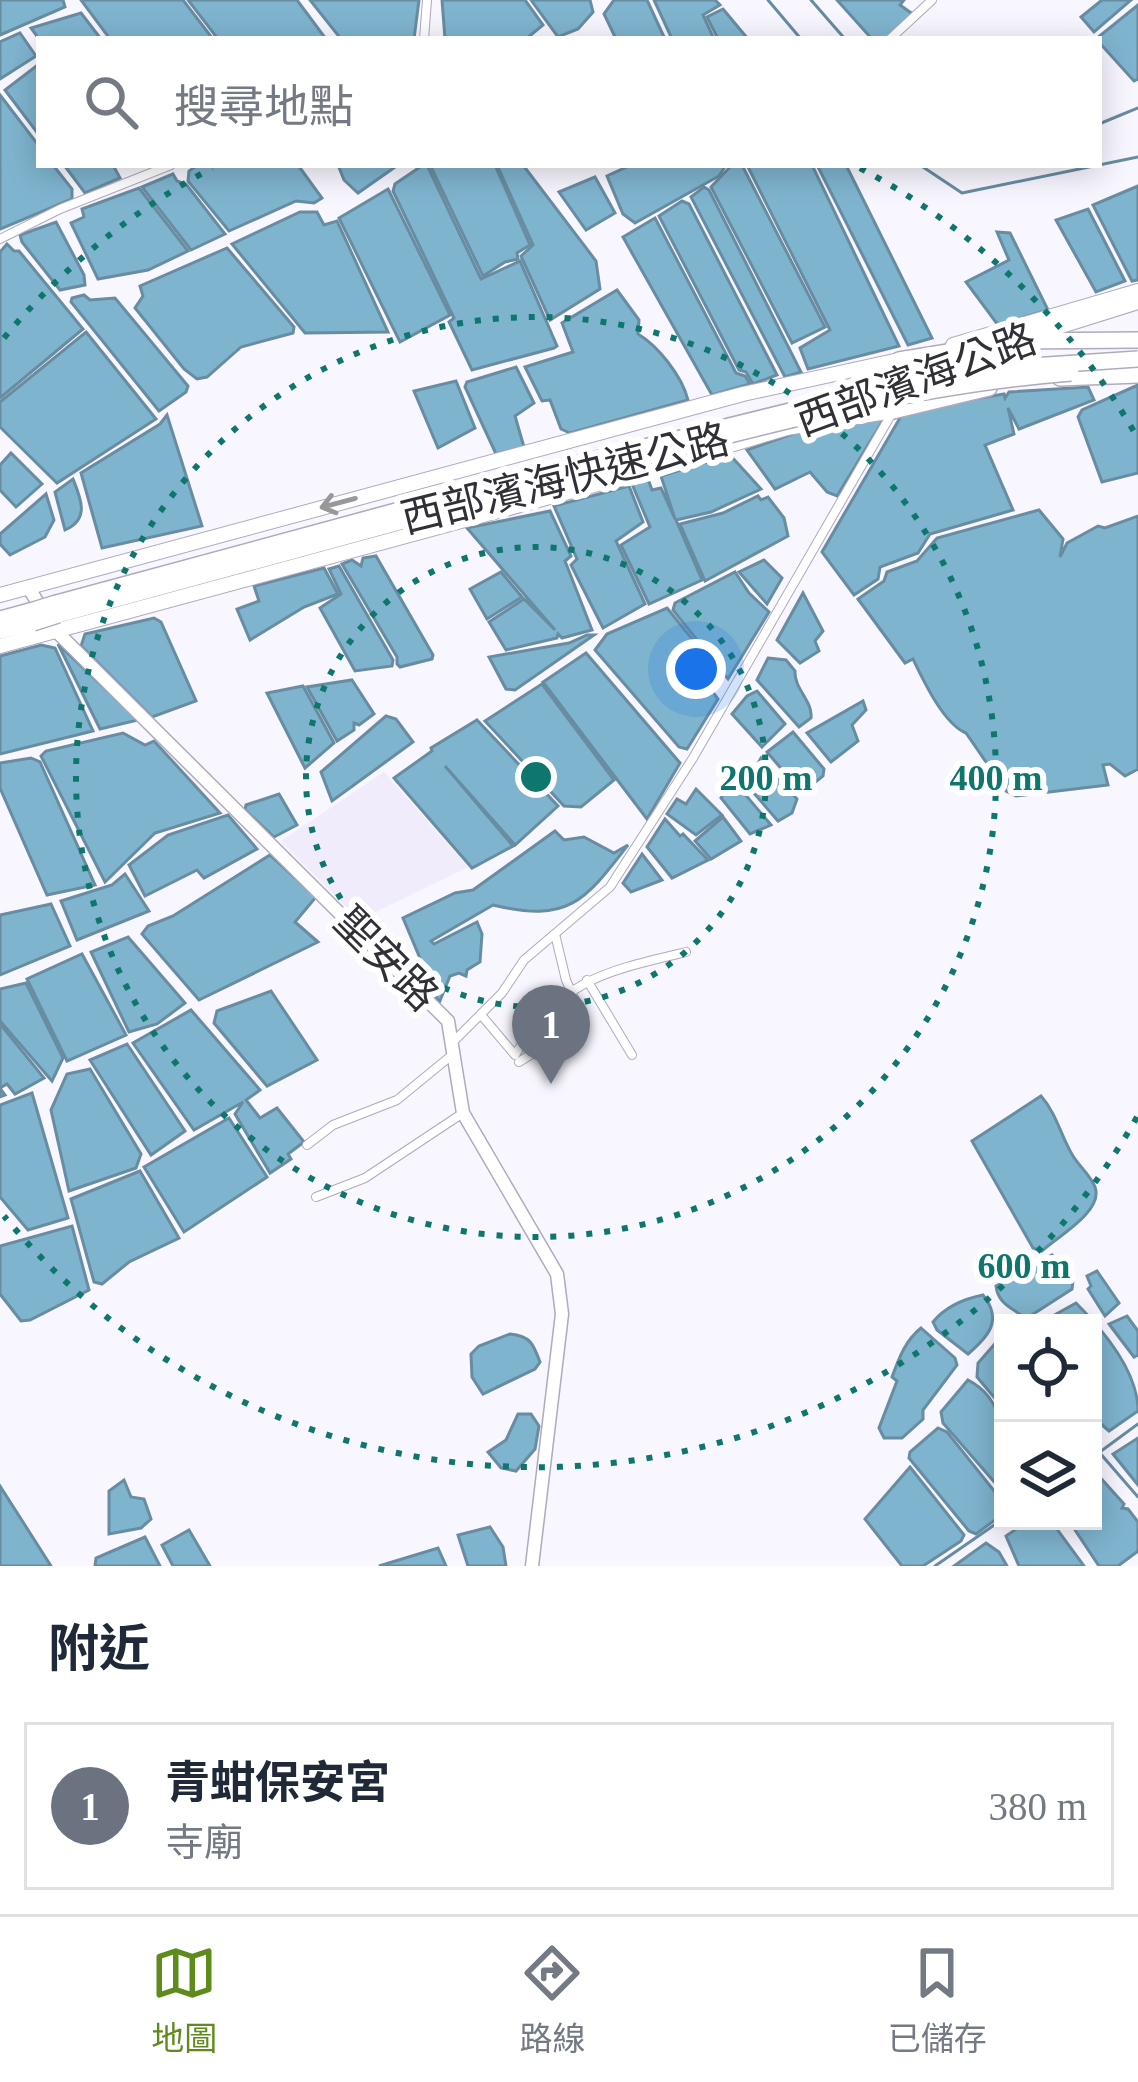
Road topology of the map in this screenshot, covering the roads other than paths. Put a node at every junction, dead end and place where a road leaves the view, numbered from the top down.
1 (427, 0) edge
2 (932, 0) edge
3 (424, 36) edge
4 (893, 36) edge
5 (163, 168) edge
6 (0, 239) edge
7 (1138, 291) edge
8 (1138, 302) edge
9 (1138, 340) edge
10 (1015, 341) junction
11 (899, 360) junction
12 (1138, 368) edge
13 (896, 379) junction
14 (893, 411) junction
15 (786, 428) junction
16 (28, 587) junction
17 (0, 595) edge
18 (55, 616) junction
19 (31, 617) junction
20 (0, 619) edge
21 (0, 632) edge
22 (0, 646) edge
23 (555, 934) junction
24 (686, 952) dead end
25 (587, 980) junction
26 (570, 991) junction
27 (482, 1016) junction
28 (454, 1047) junction
29 (632, 1055) dead end
30 (519, 1062) dead end
31 (463, 1113) junction
32 (307, 1144) dead end
33 (316, 1197) dead end
34 (532, 1566) edge

1 - 3 street
2 - 4 street
5 - 6 street
7 - 11 main road, 西部濱海公路
8 - 10 main road, 西部濱海公路
9 - 10 highway
10 - 11 highway
10 - 13 main road, 西部濱海公路
11 - 13 street
11 -> 16 main road, 西部濱海公路
12 - 14 highway
12 - 18 highway, 西部濱海快速公路, bridge
13 - 14 street
13 - 15 main road, 西部濱海公路
14 - 15 main road
14 - 23 street
15 - 18 main road, 西部濱海公路
16 - 17 main road, 西部濱海公路
16 - 18 street, 聖安路
18 - 19 highway, 西部濱海快速公路, bridge
18 - 22 main road, 西部濱海公路
18 - 28 street, 聖安路
19 - 20 highway, 西部濱海快速公路
19 - 21 highway, 西部濱海快速公路
23 - 26 street
23 - 27 street
24 - 25 street
25 - 26 street
25 - 29 street
26 - 27 street
26 - 30 street
27 - 28 street
28 - 31 street, 聖安路
28 - 32 street
31 - 33 street
31 - 34 street, 聖安路

